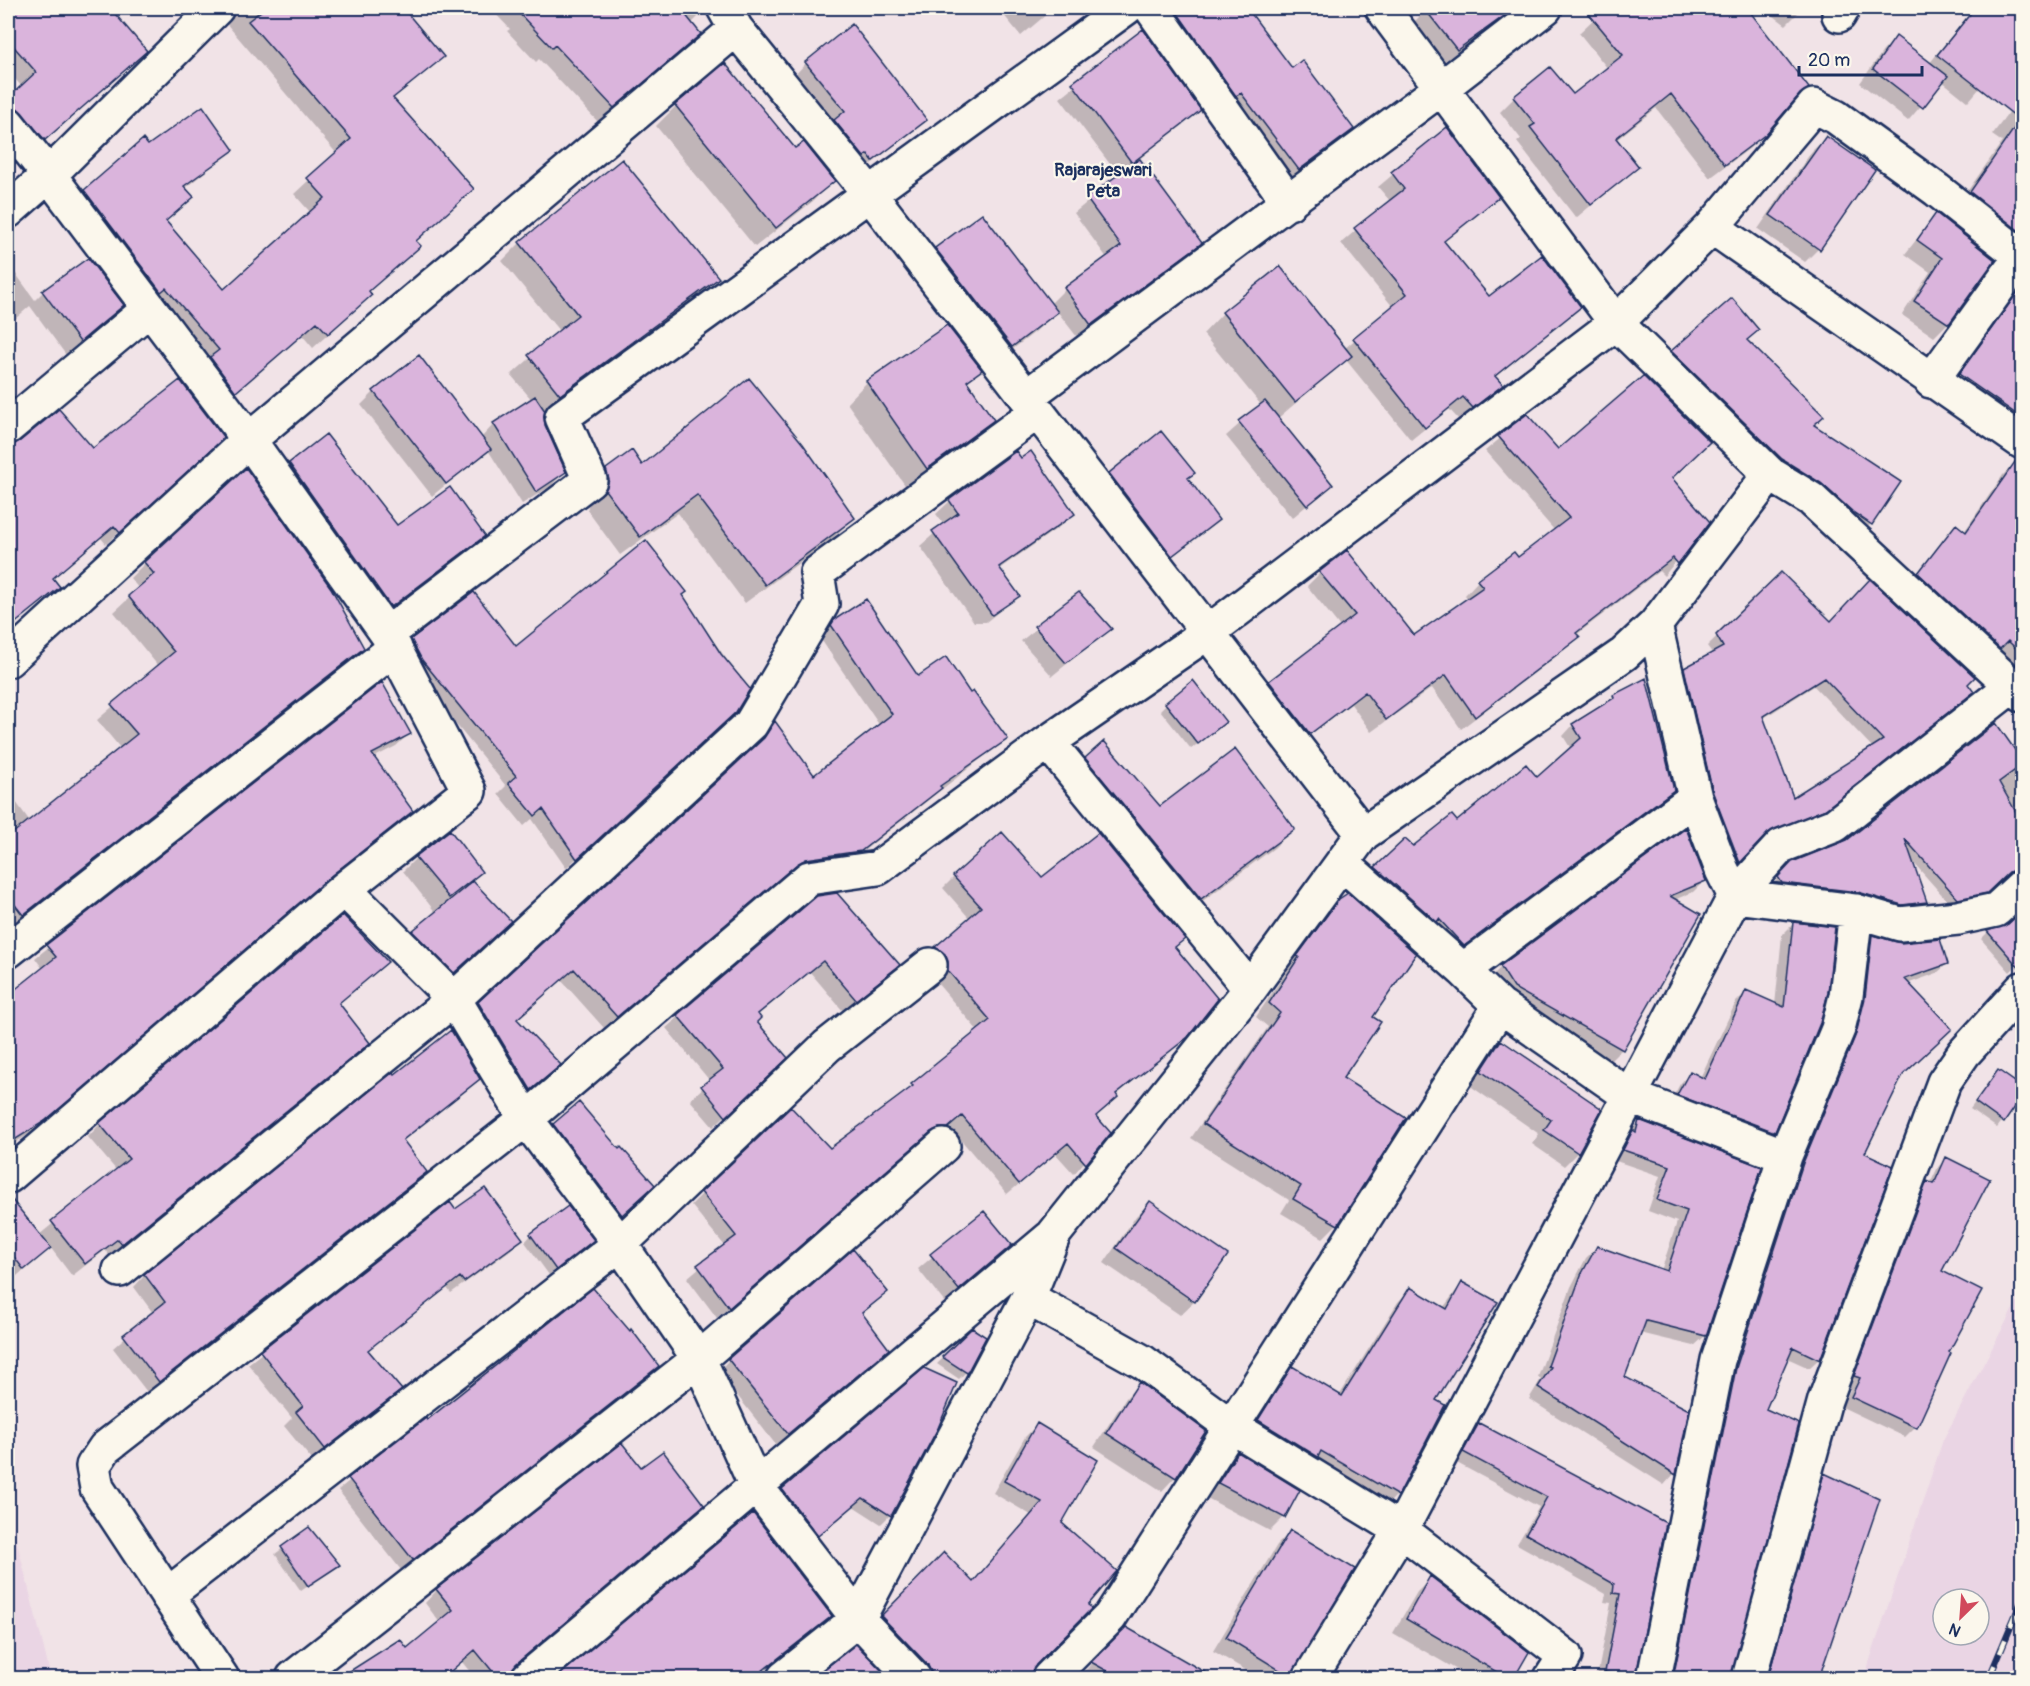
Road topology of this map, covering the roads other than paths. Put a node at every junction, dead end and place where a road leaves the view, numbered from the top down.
1 (217, 8) edge
2 (1126, 8) edge
3 (1151, 8) edge
4 (1382, 8) edge
5 (1545, 8) edge
6 (730, 18) edge
7 (1440, 90) junction
8 (8, 124) edge
9 (49, 175) junction
10 (869, 193) junction
11 (1289, 202) junction
12 (8, 211) edge
13 (1712, 227) junction
14 (2022, 256) edge
15 (149, 309) junction
16 (1616, 323) junction
17 (1931, 381) junction
18 (1032, 405) junction
19 (8, 427) edge
20 (249, 440) junction
21 (2022, 442) edge
22 (1770, 474) junction
23 (1655, 625) junction
24 (1207, 633) junction
25 (391, 641) junction
26 (8, 660) edge
27 (2017, 691) edge
28 (1048, 742) junction
29 (1695, 798) junction
30 (1363, 834) junction
31 (1342, 863) junction
32 (2022, 886) edge
33 (344, 889) junction
34 (1735, 896) junction
35 (1856, 911) junction
36 (8, 951) edge
37 (930, 965) dead end
38 (1463, 970) junction
39 (1250, 989) junction
40 (2022, 990) edge
41 (454, 999) junction
42 (1500, 1006) junction
43 (1631, 1097) junction
44 (526, 1119) junction
45 (943, 1146) dead end
46 (1785, 1156) junction
47 (9, 1176) dead end
48 (1054, 1234) junction
49 (620, 1244) junction
50 (120, 1270) dead end
51 (1028, 1298) junction
52 (699, 1359) junction
53 (1231, 1426) junction
54 (756, 1486) junction
55 (1401, 1530) junction
56 (168, 1595) junction
57 (858, 1619) junction
58 (222, 1678) edge
59 (293, 1678) edge
60 (528, 1678) edge
61 (784, 1678) edge
62 (914, 1678) edge
63 (1049, 1678) edge
64 (1310, 1678) edge
65 (1551, 1678) edge
66 (1654, 1678) edge
67 (1749, 1678) edge

1 - 9 street
2 - 10 street
3 - 11 street
4 - 7 street
5 - 7 street
6 - 10 street
6 - 20 street
7 - 11 street
7 - 16 street
8 - 9 street
9 - 12 street
9 - 15 street
10 - 18 street
10 - 25 street
11 - 18 street
13 - 14 street
13 - 16 street
13 - 17 street
14 - 17 street
15 - 19 street
15 - 20 street
16 - 22 street
16 - 24 street
17 - 21 street
18 - 24 street
18 - 41 street
20 - 25 street
20 - 26 street
22 - 23 street
22 - 27 street
23 - 29 street
23 - 30 street
24 - 28 street
24 - 30 street
25 - 33 street
25 - 36 street
27 - 34 street
28 - 39 street
28 - 44 street
29 - 34 street
29 - 38 street
30 - 31 street
31 - 38 street
31 - 39 street
32 - 35 street
33 - 41 street
33 - 47 street
34 - 35 street
34 - 43 street
35 - 46 street
37 - 49 street
38 - 42 street
39 - 48 street
40 - 67 street
41 - 44 street
41 - 50 street
42 - 43 street
42 - 53 street
43 - 46 street
43 - 55 street
44 - 49 street
44 - 56 street
45 - 52 street
46 - 66 street
48 - 51 street
48 - 54 street
49 - 52 street
49 - 56 street
51 - 53 street
51 - 57 street
52 - 54 street
52 - 59 street
53 - 55 street
53 - 63 street
54 - 57 street
54 - 60 street
55 - 64 street
55 - 65 street
56 - 58 street
57 - 61 street
57 - 62 street

